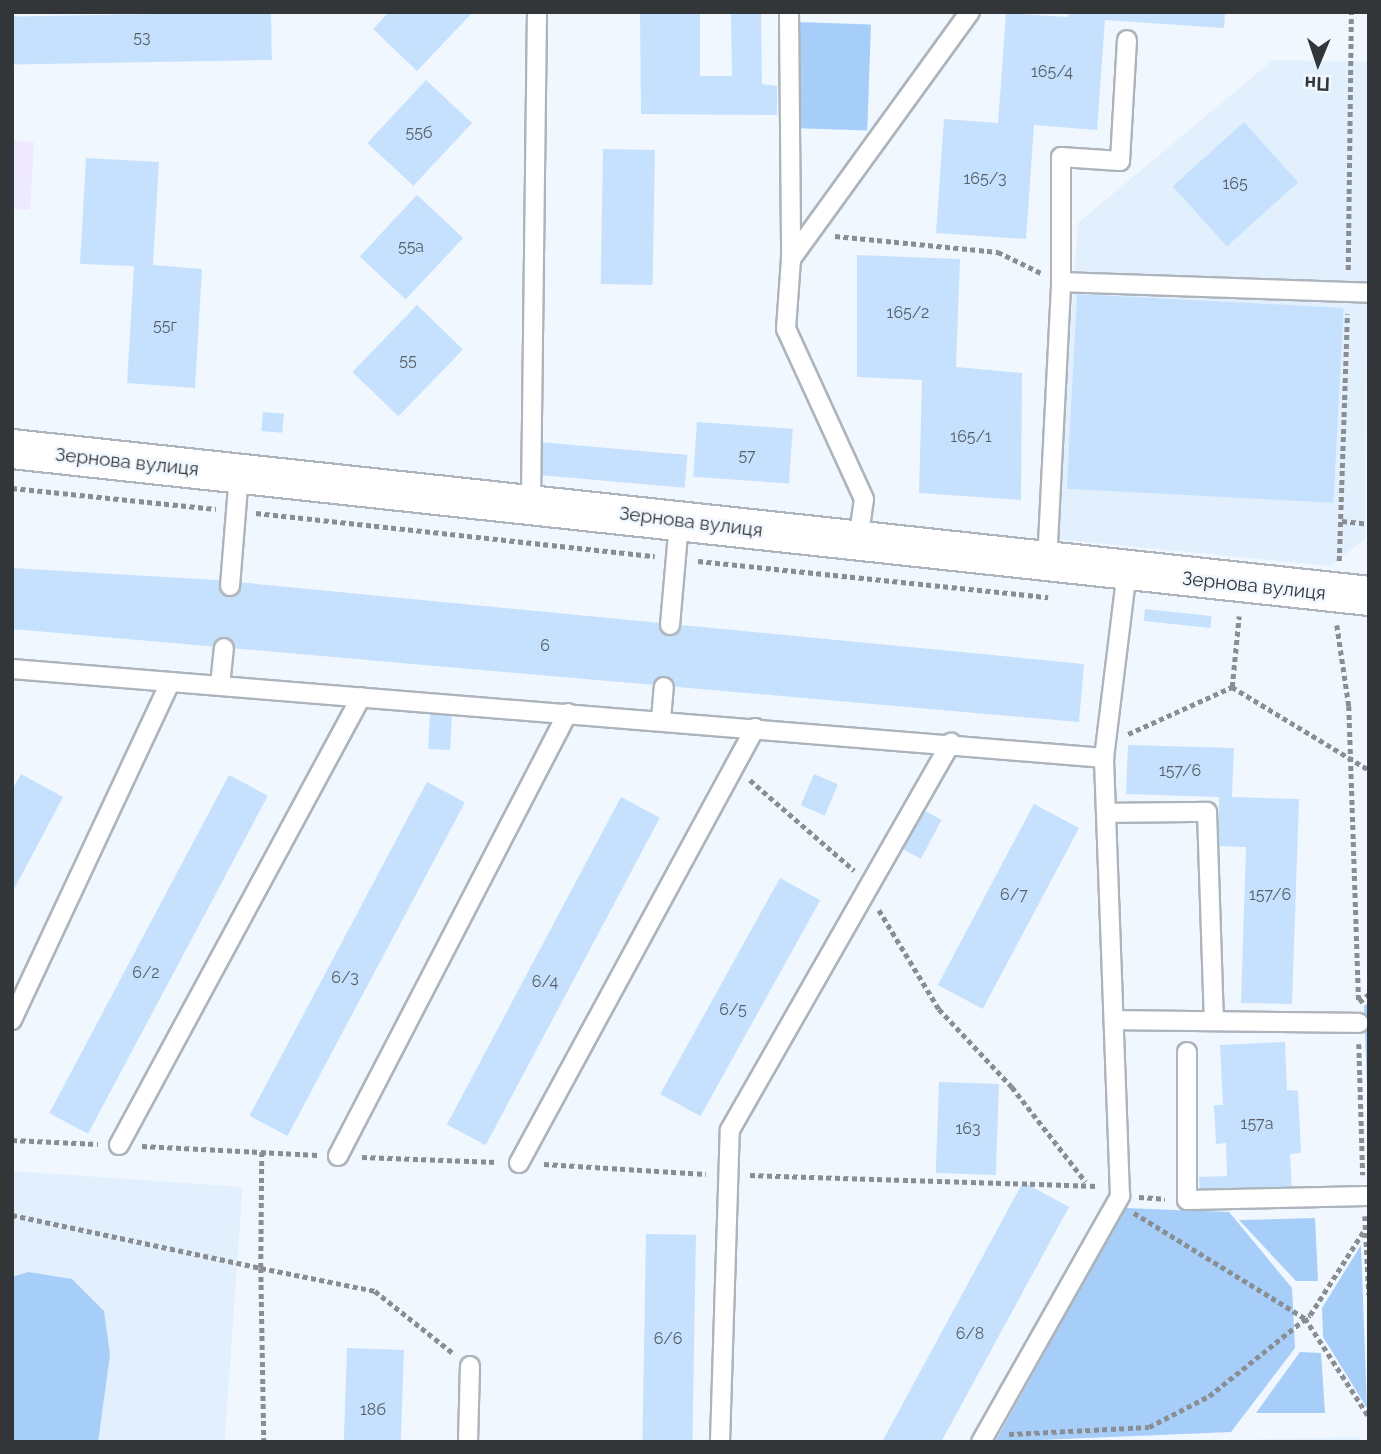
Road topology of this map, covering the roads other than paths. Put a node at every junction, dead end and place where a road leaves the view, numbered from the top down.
1 (537, 12) edge
2 (789, 12) edge
3 (970, 12) edge
4 (1126, 40) dead end
5 (791, 259) junction
6 (1061, 282) junction
7 (1369, 293) edge
8 (12, 449) edge
9 (239, 474) junction
10 (531, 501) junction
11 (679, 522) junction
12 (858, 541) junction
13 (1047, 564) junction
14 (1127, 572) junction
15 (230, 586) dead end
16 (1353, 595) edge
17 (670, 625) dead end
18 (224, 648) dead end
19 (12, 669) edge
20 (170, 682) junction
21 (220, 685) junction
22 (664, 687) dead end
23 (361, 697) junction
24 (568, 713) junction
25 (662, 719) junction
26 (755, 729) junction
27 (951, 743) junction
28 (1104, 751) junction
29 (1105, 813) junction
30 (12, 1020) edge
31 (1114, 1020) junction
32 (1213, 1020) junction
33 (1359, 1023) road end
34 (1187, 1052) dead end
35 (119, 1145) road end
36 (338, 1156) road end
37 (519, 1163) road end
38 (1366, 1197) edge
39 (470, 1366) road end
40 (983, 1438) edge
41 (468, 1442) edge
42 (720, 1442) edge

1 - 10 lane
2 - 5 lane
3 - 5 lane
4 - 6 lane
5 - 12 lane
6 - 7 lane
6 - 13 lane
8 - 9 street, Зернова вулиця
9 - 10 street, Зернова вулиця
9 - 15 lane
10 - 11 street, Зернова вулиця
11 - 12 street, Зернова вулиця
11 - 17 lane
12 - 13 street, Зернова вулиця
13 - 14 street, Зернова вулиця
14 - 16 street, Зернова вулиця
14 - 28 lane
18 - 21 lane
19 - 20 lane
20 - 21 lane
20 - 30 lane
21 - 23 lane
22 - 25 lane
23 - 24 lane
23 - 35 lane
24 - 25 lane
24 - 36 lane
25 - 26 lane
26 - 27 lane
26 - 37 lane
27 - 28 lane
27 - 42 lane
28 - 29 lane
29 - 31 lane
29 - 32 lane
31 - 32 lane
31 - 40 lane
32 - 33 lane
34 - 38 lane
39 - 41 lane

